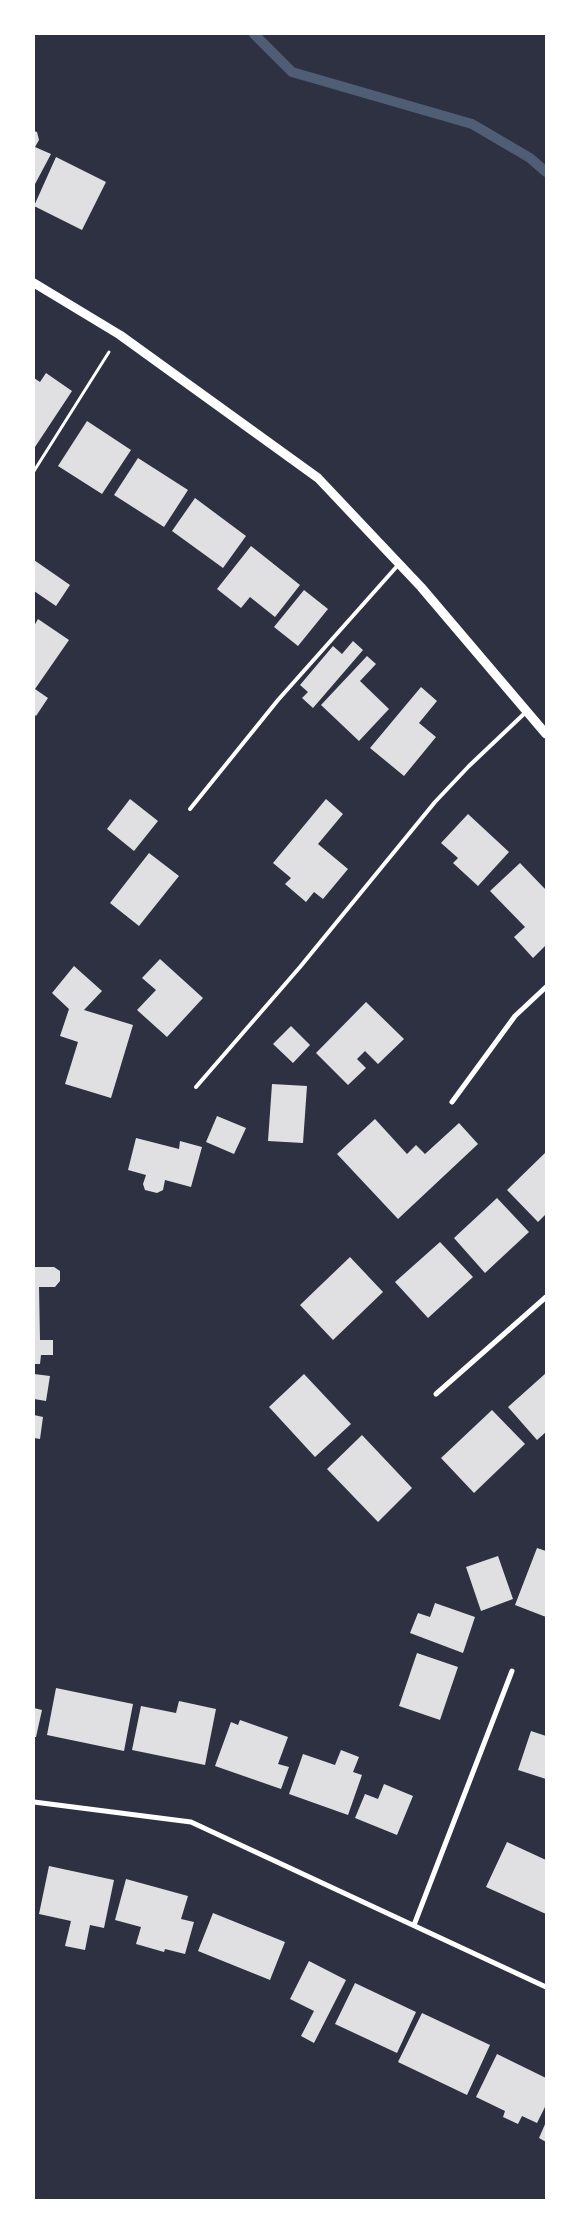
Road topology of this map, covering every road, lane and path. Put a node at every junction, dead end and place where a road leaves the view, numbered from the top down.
1 (34, 283) edge
2 (120, 335) junction
3 (34, 471) edge
4 (399, 564) junction
5 (526, 711) junction
6 (546, 734) edge
7 (190, 809) dead end
8 (546, 987) edge
9 (196, 1087) dead end
10 (452, 1102) dead end
11 (546, 1297) edge
12 (436, 1394) dead end
13 (512, 1671) dead end
14 (34, 1802) edge
15 (414, 1925) junction
16 (546, 1987) edge

1 - 2 street
2 - 3 path
2 - 4 street
4 - 5 street
4 - 7 lane
5 - 6 street
5 - 9 lane
8 - 10 street
11 - 12 street
13 - 15 street
14 - 15 street
15 - 16 street

